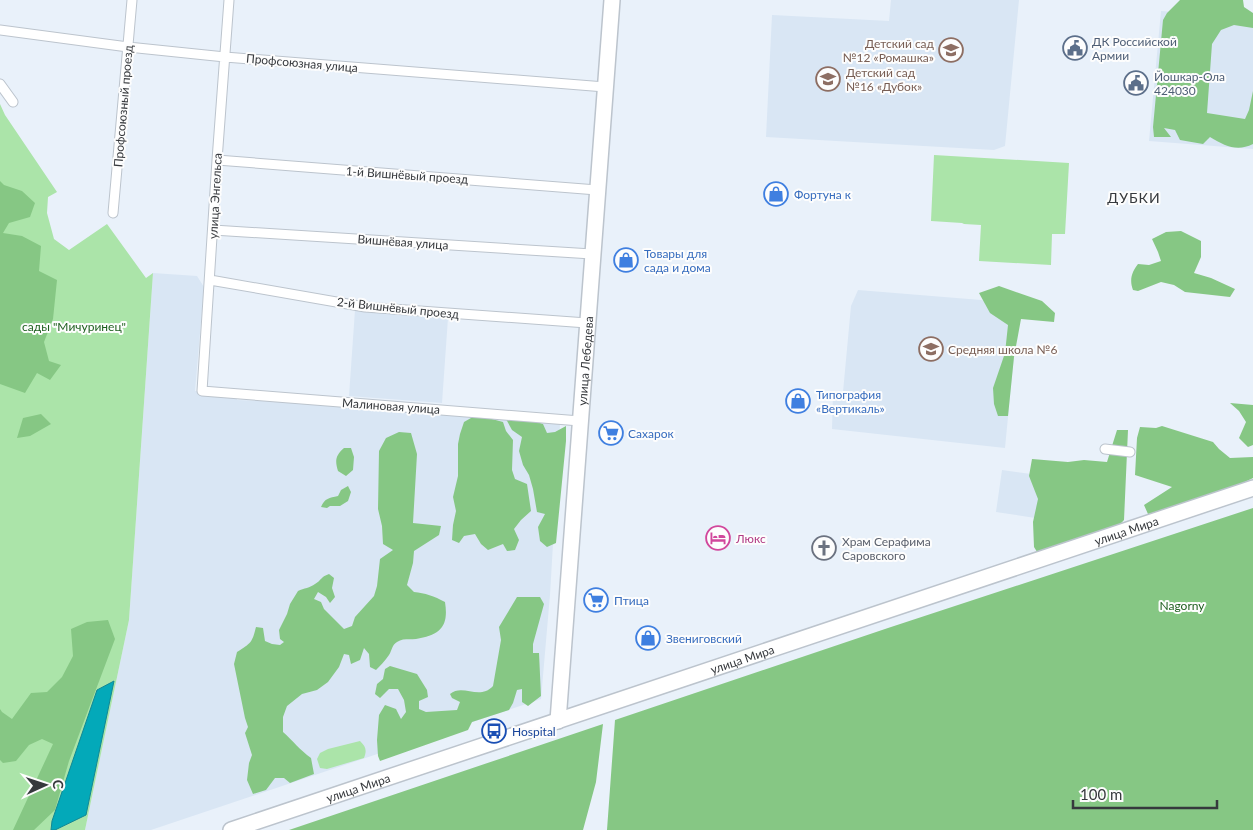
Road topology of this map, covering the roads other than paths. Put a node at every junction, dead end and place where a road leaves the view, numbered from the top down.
1 (132, 0) edge
2 (229, 0) edge
3 (612, 0) edge
4 (0, 30) edge
5 (128, 46) junction
6 (225, 57) junction
7 (0, 84) edge
8 (605, 87) junction
9 (13, 102) dead end
10 (217, 160) junction
11 (598, 190) junction
12 (113, 213) dead end
13 (213, 230) junction
14 (592, 254) junction
15 (210, 280) junction
16 (588, 323) junction
17 (202, 391) joint
18 (580, 421) junction
19 (1105, 449) dead end
20 (1130, 452) dead end
21 (1253, 488) edge
22 (558, 721) junction
23 (231, 830) edge

1 - 5 street, Профсоюзный проезд
2 - 6 street, улица Энгельса
3 - 8 main road, улица Лебедева
4 - 5 street, Профсоюзная улица
5 - 6 street, Профсоюзная улица
5 - 12 street, Профсоюзный проезд
6 - 8 street, Профсоюзная улица
6 - 10 street, улица Энгельса
7 - 9 street
8 - 11 main road, улица Лебедева
10 - 11 street, 1-й Вишнёвый проезд
10 - 13 street, улица Энгельса
11 - 14 main road, улица Лебедева
13 - 14 street, Вишнёвая улица
13 - 15 street, улица Энгельса
14 - 16 main road, улица Лебедева
15 - 16 street, 2-й Вишнёвый проезд
15 - 17 street, улица Энгельса
16 - 18 main road, улица Лебедева
17 - 18 street, Малиновая улица
18 - 22 main road, улица Лебедева
19 - 20 street
21 - 22 main road, улица Мира
22 - 23 main road, улица Мира

